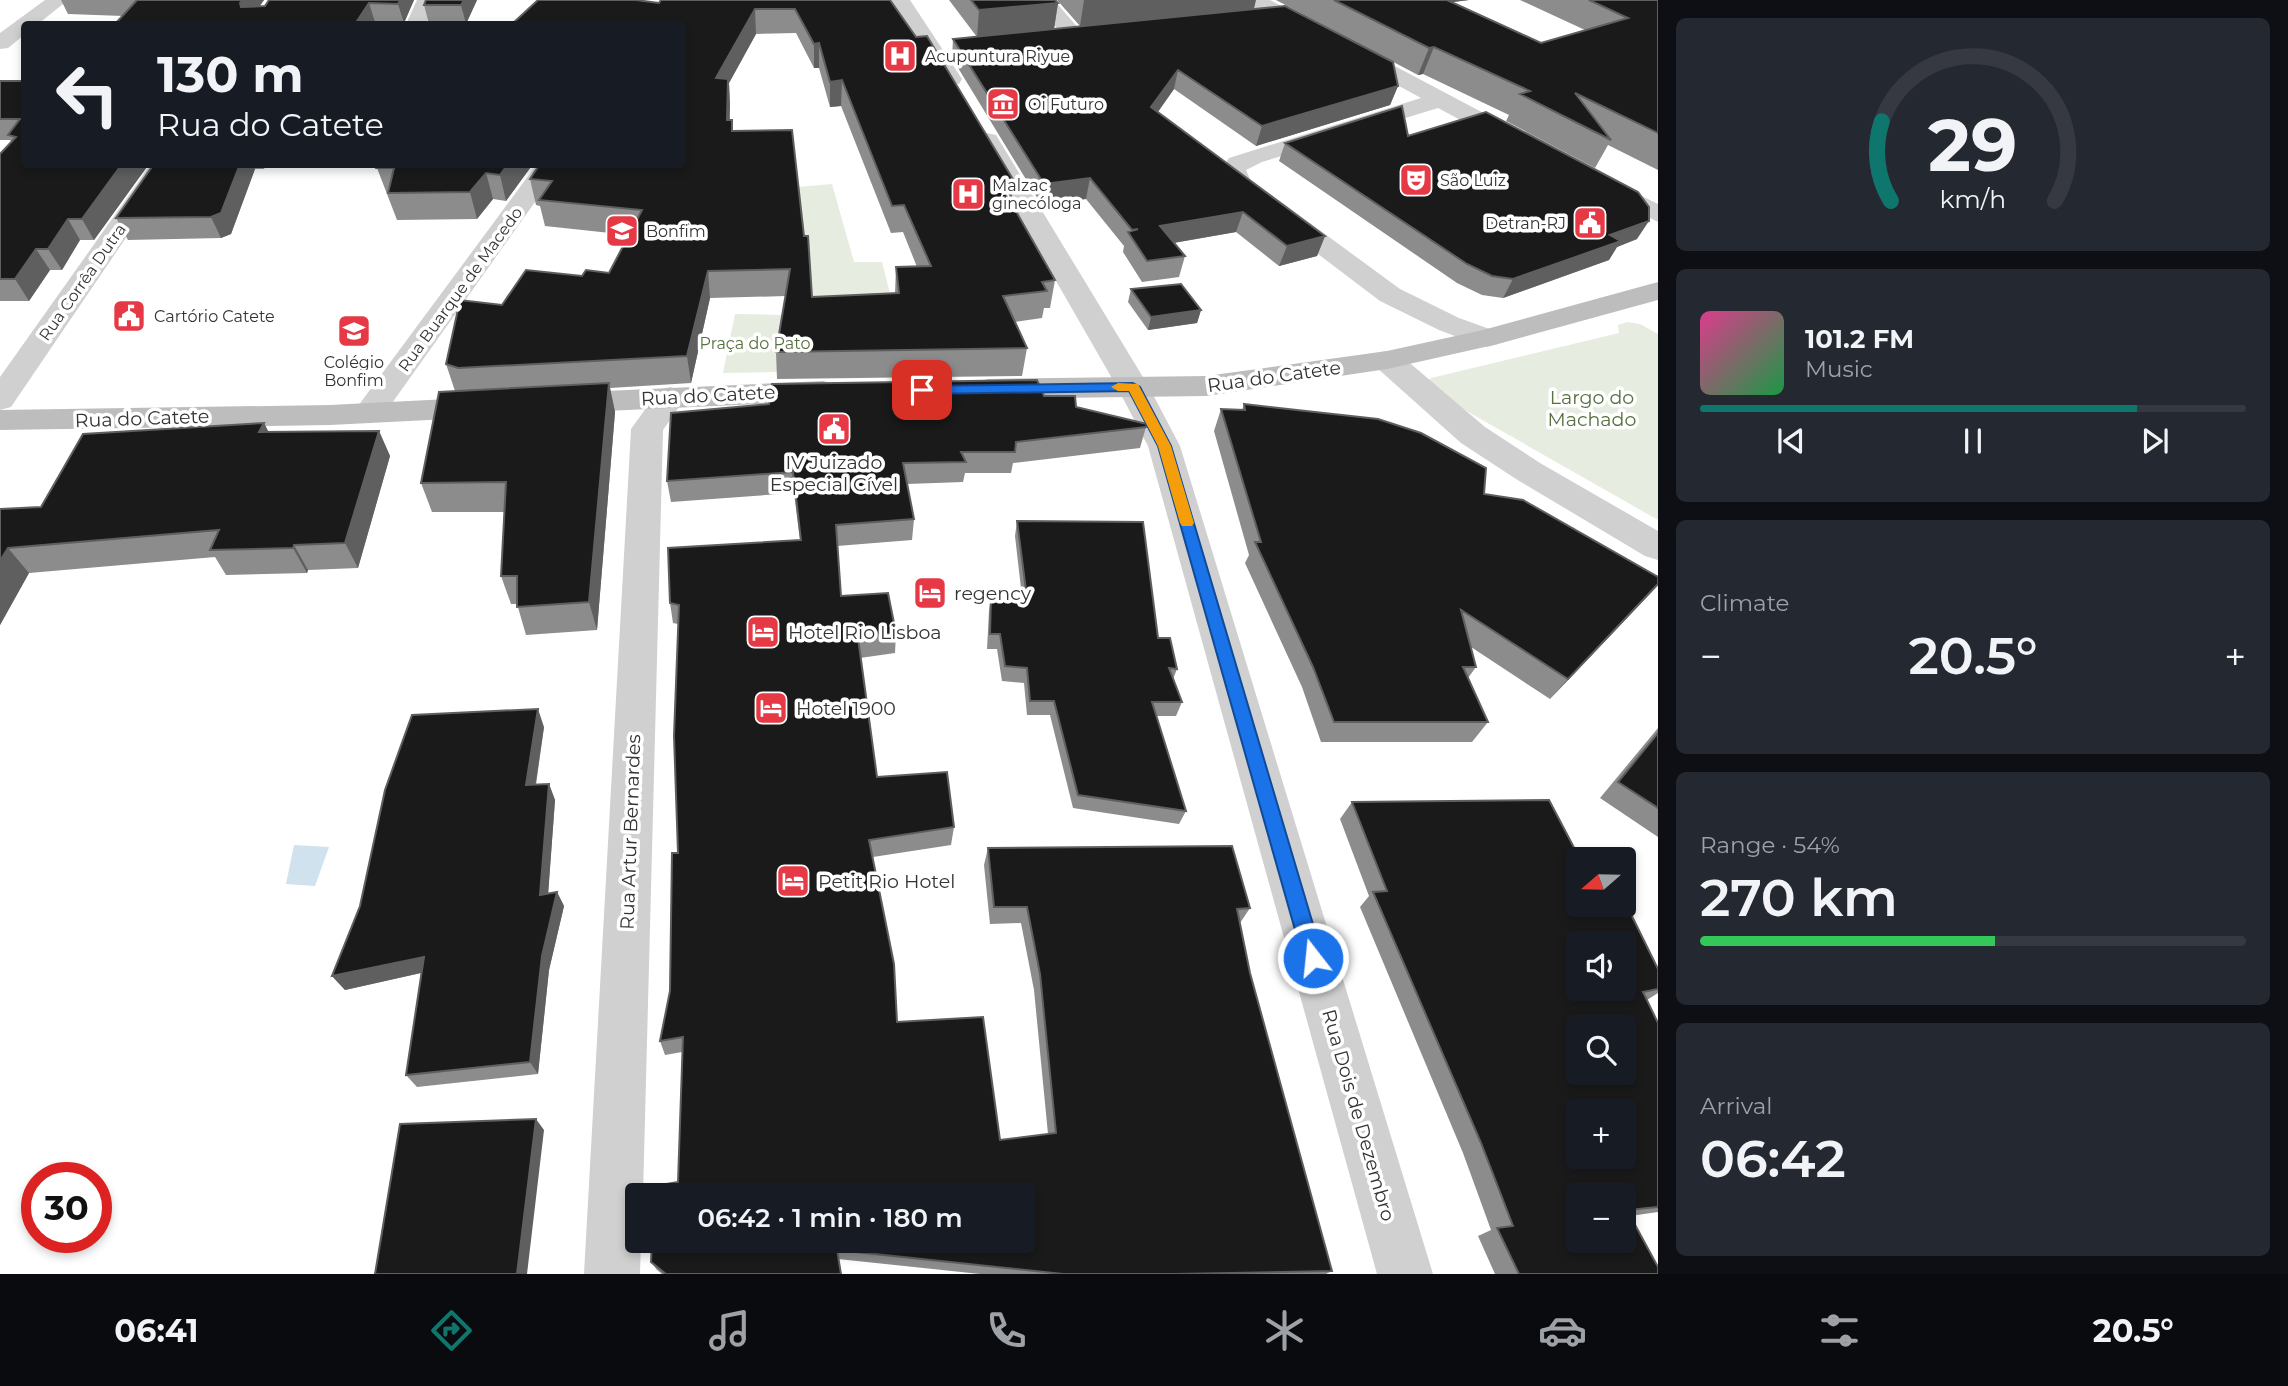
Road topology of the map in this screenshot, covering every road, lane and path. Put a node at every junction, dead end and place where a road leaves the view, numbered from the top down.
1 (58, 0) edge
2 (427, 0) edge
3 (900, 0) edge
4 (1043, 0) edge
5 (1255, 0) edge
6 (1285, 15) junction
7 (1245, 20) edge
8 (30, 21) edge
9 (417, 21) edge
10 (21, 27) edge
11 (1100, 34) edge
12 (1074, 36) junction
13 (1046, 39) edge
14 (0, 43) edge
15 (1439, 100) junction
16 (964, 101) edge
17 (977, 123) edge
18 (1536, 150) edge
19 (161, 168) edge
20 (547, 168) edge
21 (1585, 176) edge
22 (1658, 214) edge
23 (1658, 291) edge
24 (1486, 338) junction
25 (1387, 359) junction
26 (1133, 387) junction
27 (955, 390) edge
28 (845, 391) edge
29 (670, 397) junction
30 (0, 400) edge
31 (369, 413) junction
32 (0, 420) edge
33 (1658, 547) edge
34 (612, 1274) edge
35 (1405, 1274) edge

1 - 8 street
2 - 9 street
3 - 16 street
4 - 12 street
5 - 6 street
6 - 7 street
6 - 15 street
10 - 14 street
11 - 12 street
12 - 13 street
15 - 18 street
15 - 24 street
17 - 26 street, Rua Dois de Dezembro
19 - 30 street, Rua Corrêa Dutra
20 - 31 street, Rua Buarque de Macedo
21 - 22 street
23 - 24 main road, Rua do Catete
24 - 25 main road, Rua do Catete
25 - 26 main road, Rua do Catete
25 - 33 street
26 - 27 main road, Rua do Catete
26 - 35 street, Rua Dois de Dezembro
28 - 29 main road, Rua do Catete
29 - 31 main road, Rua do Catete
29 - 34 street, Rua Artur Bernardes
31 - 32 main road, Rua do Catete

